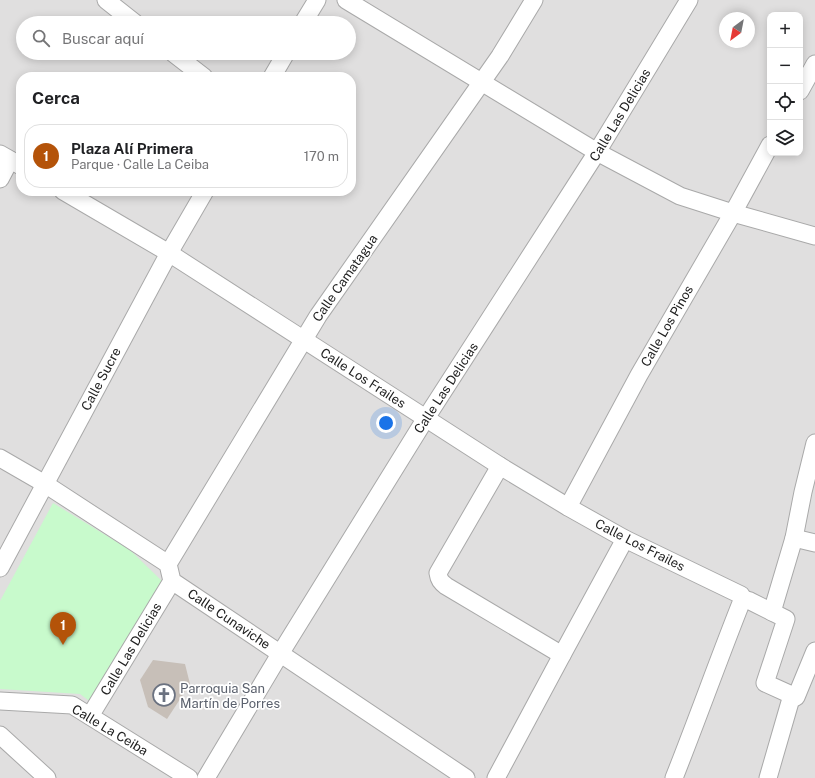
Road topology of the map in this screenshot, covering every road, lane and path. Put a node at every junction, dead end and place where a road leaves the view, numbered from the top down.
1 (106, 0) edge
2 (317, 0) edge
3 (346, 0) edge
4 (534, 0) edge
5 (689, 0) edge
6 (126, 16) edge
7 (307, 16) edge
8 (182, 60) edge
9 (282, 60) edge
10 (815, 64) edge
11 (198, 72) edge
12 (275, 72) edge
13 (482, 82) junction
14 (803, 86) edge
15 (767, 151) edge
16 (597, 152) junction
17 (10, 160) edge
18 (0, 179) edge
19 (72, 196) edge
20 (202, 196) edge
21 (733, 213) junction
22 (815, 236) edge
23 (169, 253) junction
24 (304, 340) junction
25 (426, 418) junction
26 (815, 443) edge
27 (0, 458) edge
28 (500, 466) junction
29 (45, 484) junction
30 (568, 507) junction
31 (794, 538) junction
32 (626, 539) junction
33 (815, 543) edge
34 (168, 564) junction
35 (0, 568) edge
36 (172, 581) junction
37 (742, 599) junction
38 (772, 612) junction
39 (815, 651) edge
40 (280, 654) junction
41 (562, 656) junction
42 (792, 695) junction
43 (0, 701) edge
44 (90, 716) junction
45 (0, 735) edge
46 (47, 778) edge
47 (189, 778) edge
48 (206, 778) edge
49 (466, 778) edge
50 (496, 778) edge
51 (674, 778) edge
52 (768, 778) edge

1 - 6 street
2 - 7 street
3 - 13 street
4 - 13 street, Calle Camatagua
5 - 16 street, Calle Las Delicias
8 - 11 street
9 - 12 street
10 - 14 street
13 - 16 street
13 - 24 street, Calle Camatagua
15 - 21 street, Calle Los Pinos
16 - 21 street
16 - 25 street, Calle Las Delicias
17 - 18 street
19 - 23 street, Calle Los Frailes
20 - 23 street, Calle Sucre
21 - 22 street
21 - 30 street, Calle Los Pinos
23 - 24 street, Calle Los Frailes
23 - 29 street, Calle Sucre
24 - 25 street, Calle Los Frailes
24 - 34 street, Calle Camatagua
25 - 28 street, Calle Los Frailes
25 - 40 street, Calle Las Delicias
26 - 31 street
27 - 29 street
28 - 30 street, Calle Los Frailes
28 - 41 street
29 - 34 street
29 - 35 street, Calle Sucre
30 - 32 street, Calle Los Frailes
31 - 33 street
31 - 38 street
32 - 37 street, Calle Los Frailes
32 - 41 street
34 - 36 street
36 - 40 street, Calle Cunaviche
36 - 44 street, Calle Las Delicias
37 - 38 street
37 - 51 street
38 - 42 street
39 - 42 street
40 - 48 street, Calle Las Delicias
40 - 49 street, Calle Cunaviche
41 - 50 street
42 - 52 street
43 - 44 street, Calle La Ceiba
44 - 47 street, Calle La Ceiba
45 - 46 street

